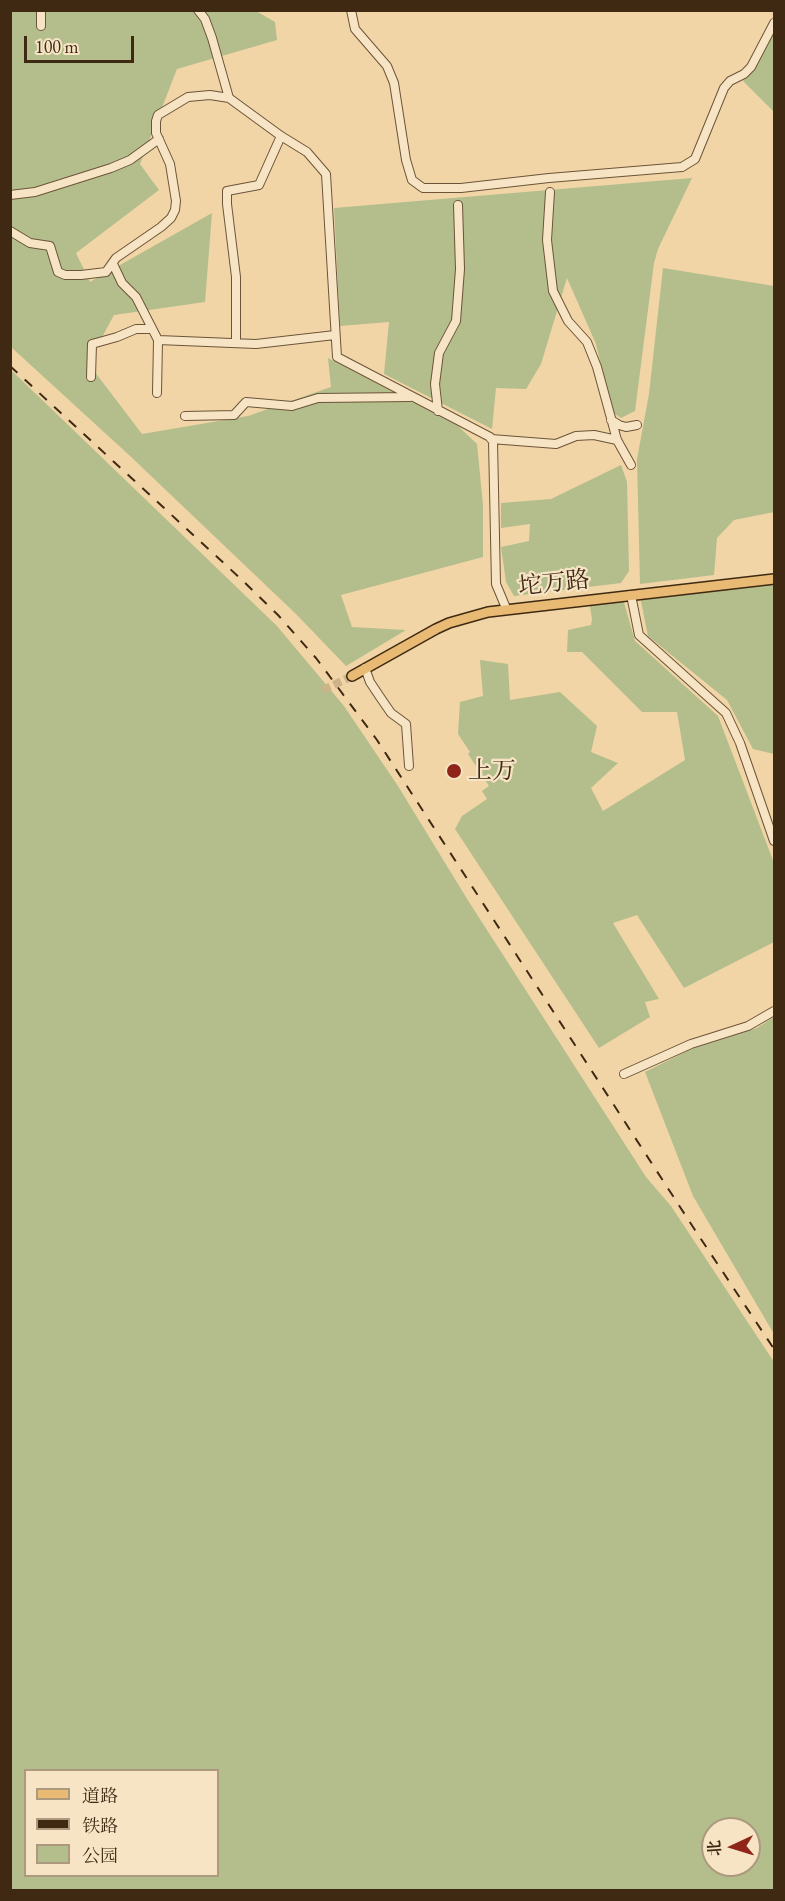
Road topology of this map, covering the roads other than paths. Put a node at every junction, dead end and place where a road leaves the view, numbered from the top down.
1 (41, 10) edge
2 (198, 10) edge
3 (351, 10) edge
4 (774, 23) edge
5 (41, 26) dead end
6 (229, 98) junction
7 (281, 136) junction
8 (159, 139) junction
9 (550, 192) dead end
10 (10, 195) edge
11 (458, 205) dead end
12 (10, 231) edge
13 (113, 264) junction
14 (152, 329) junction
15 (335, 335) junction
16 (158, 340) junction
17 (236, 343) junction
18 (92, 377) dead end
19 (157, 393) dead end
20 (411, 397) junction
21 (438, 411) junction
22 (185, 416) dead end
23 (611, 420) junction
24 (636, 425) dead end
25 (491, 439) junction
26 (617, 440) junction
27 (631, 465) dead end
28 (774, 579) edge
29 (631, 595) junction
30 (506, 608) junction
31 (365, 668) junction
32 (352, 676) tunnel mouth
33 (409, 766) dead end
34 (774, 841) edge
35 (774, 1011) edge
36 (624, 1074) dead end

1 - 5 street
2 - 6 street
3 - 4 street
6 - 7 street
6 - 8 street
7 - 15 street
7 - 17 street
8 - 10 street
8 - 13 street
9 - 23 street
11 - 21 street
12 - 13 street
13 - 14 street
14 - 16 street
14 - 18 street
15 - 17 street
15 - 20 street
16 - 17 street
16 - 19 street
20 - 21 street
20 - 22 street
21 - 25 street
23 - 24 street
23 - 26 street
25 - 26 street
25 - 30 street
26 - 27 street
28 - 29 main road, 坨万路
29 - 30 main road, 坨万路
29 - 34 street
30 - 31 main road, 坨万路
31 - 32 main road, 坨万路
31 - 33 street
35 - 36 street

